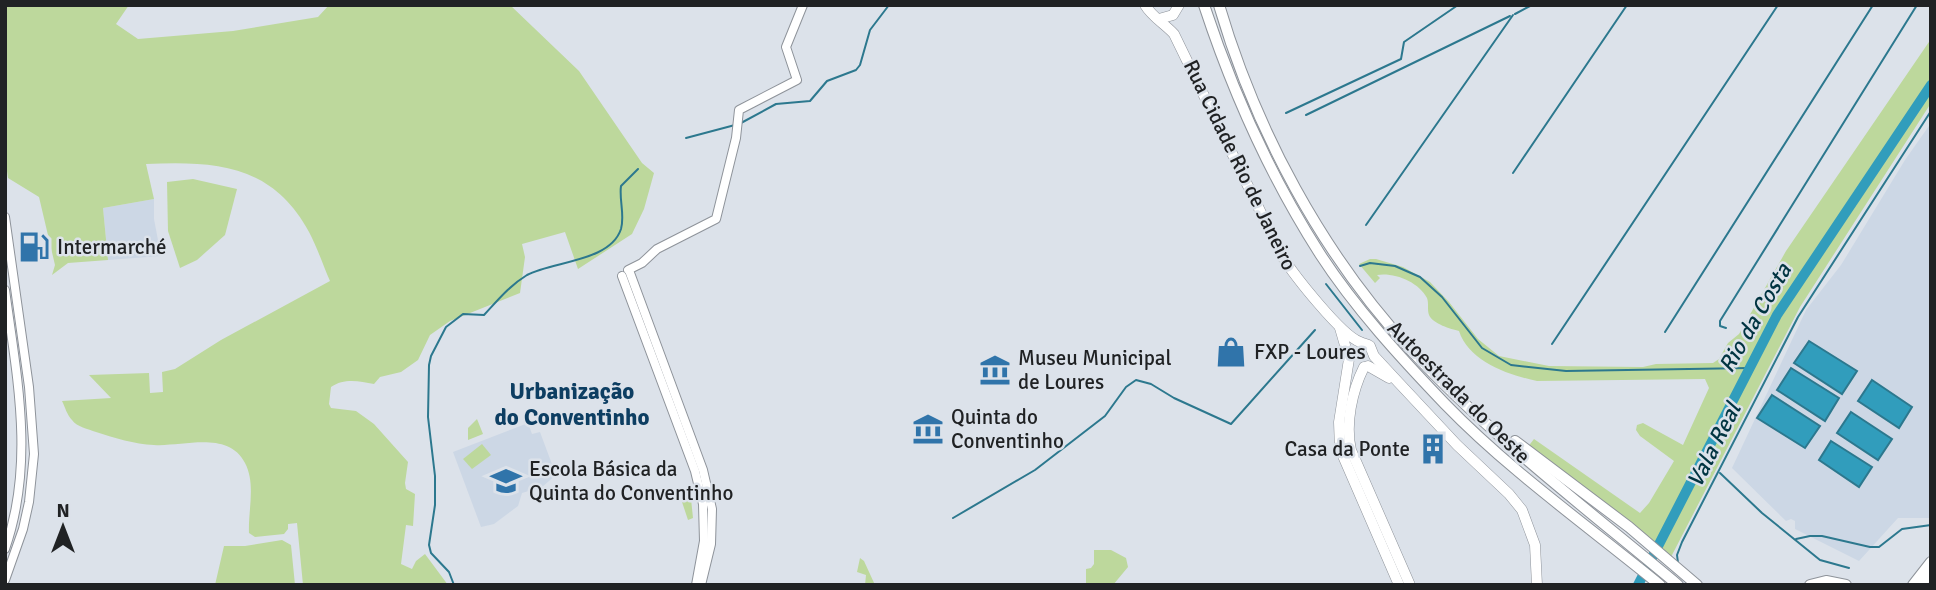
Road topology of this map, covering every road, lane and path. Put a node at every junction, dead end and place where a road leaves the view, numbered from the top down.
1 (803, 5) edge
2 (1137, 5) edge
3 (1179, 5) edge
4 (1204, 5) edge
5 (1219, 5) edge
6 (1147, 8) edge
7 (1173, 15) junction
8 (1159, 19) junction
9 (1174, 34) junction
10 (5, 217) edge
11 (5, 290) edge
12 (1339, 324) junction
13 (1360, 342) junction
14 (1349, 356) junction
15 (1369, 363) junction
16 (1483, 421) junction
17 (5, 549) edge
18 (1931, 562) edge
19 (1931, 570) edge
20 (5, 580) edge
21 (1696, 584) edge
22 (698, 585) edge
23 (1399, 585) edge
24 (1410, 585) edge
25 (1537, 585) edge
26 (1660, 585) edge
27 (1678, 585) edge
28 (1810, 585) edge
29 (1846, 585) edge
30 (1913, 585) edge
31 (1923, 585) edge

1 - 22 street
2 - 6 main road
3 - 7 main road
4 - 26 highway, Autoestrada do Oeste
5 - 16 highway, Autoestrada do Oeste
6 - 8 main road
7 - 8 main road
7 - 9 main road
8 - 9 main road
9 - 12 main road, Rua Cidade Rio de Janeiro
10 - 20 street
11 - 17 street
12 - 13 main road, Rua Cidade Rio de Janeiro
12 - 14 main road, Rua Cidade Rio de Janeiro
13 - 14 main road
13 - 15 main road
14 - 15 main road
14 - 23 main road
15 - 24 main road
15 - 25 main road
16 - 21 highway
16 - 27 highway, Autoestrada do Oeste
18 - 30 highway
19 - 31 street
28 - 29 highway

